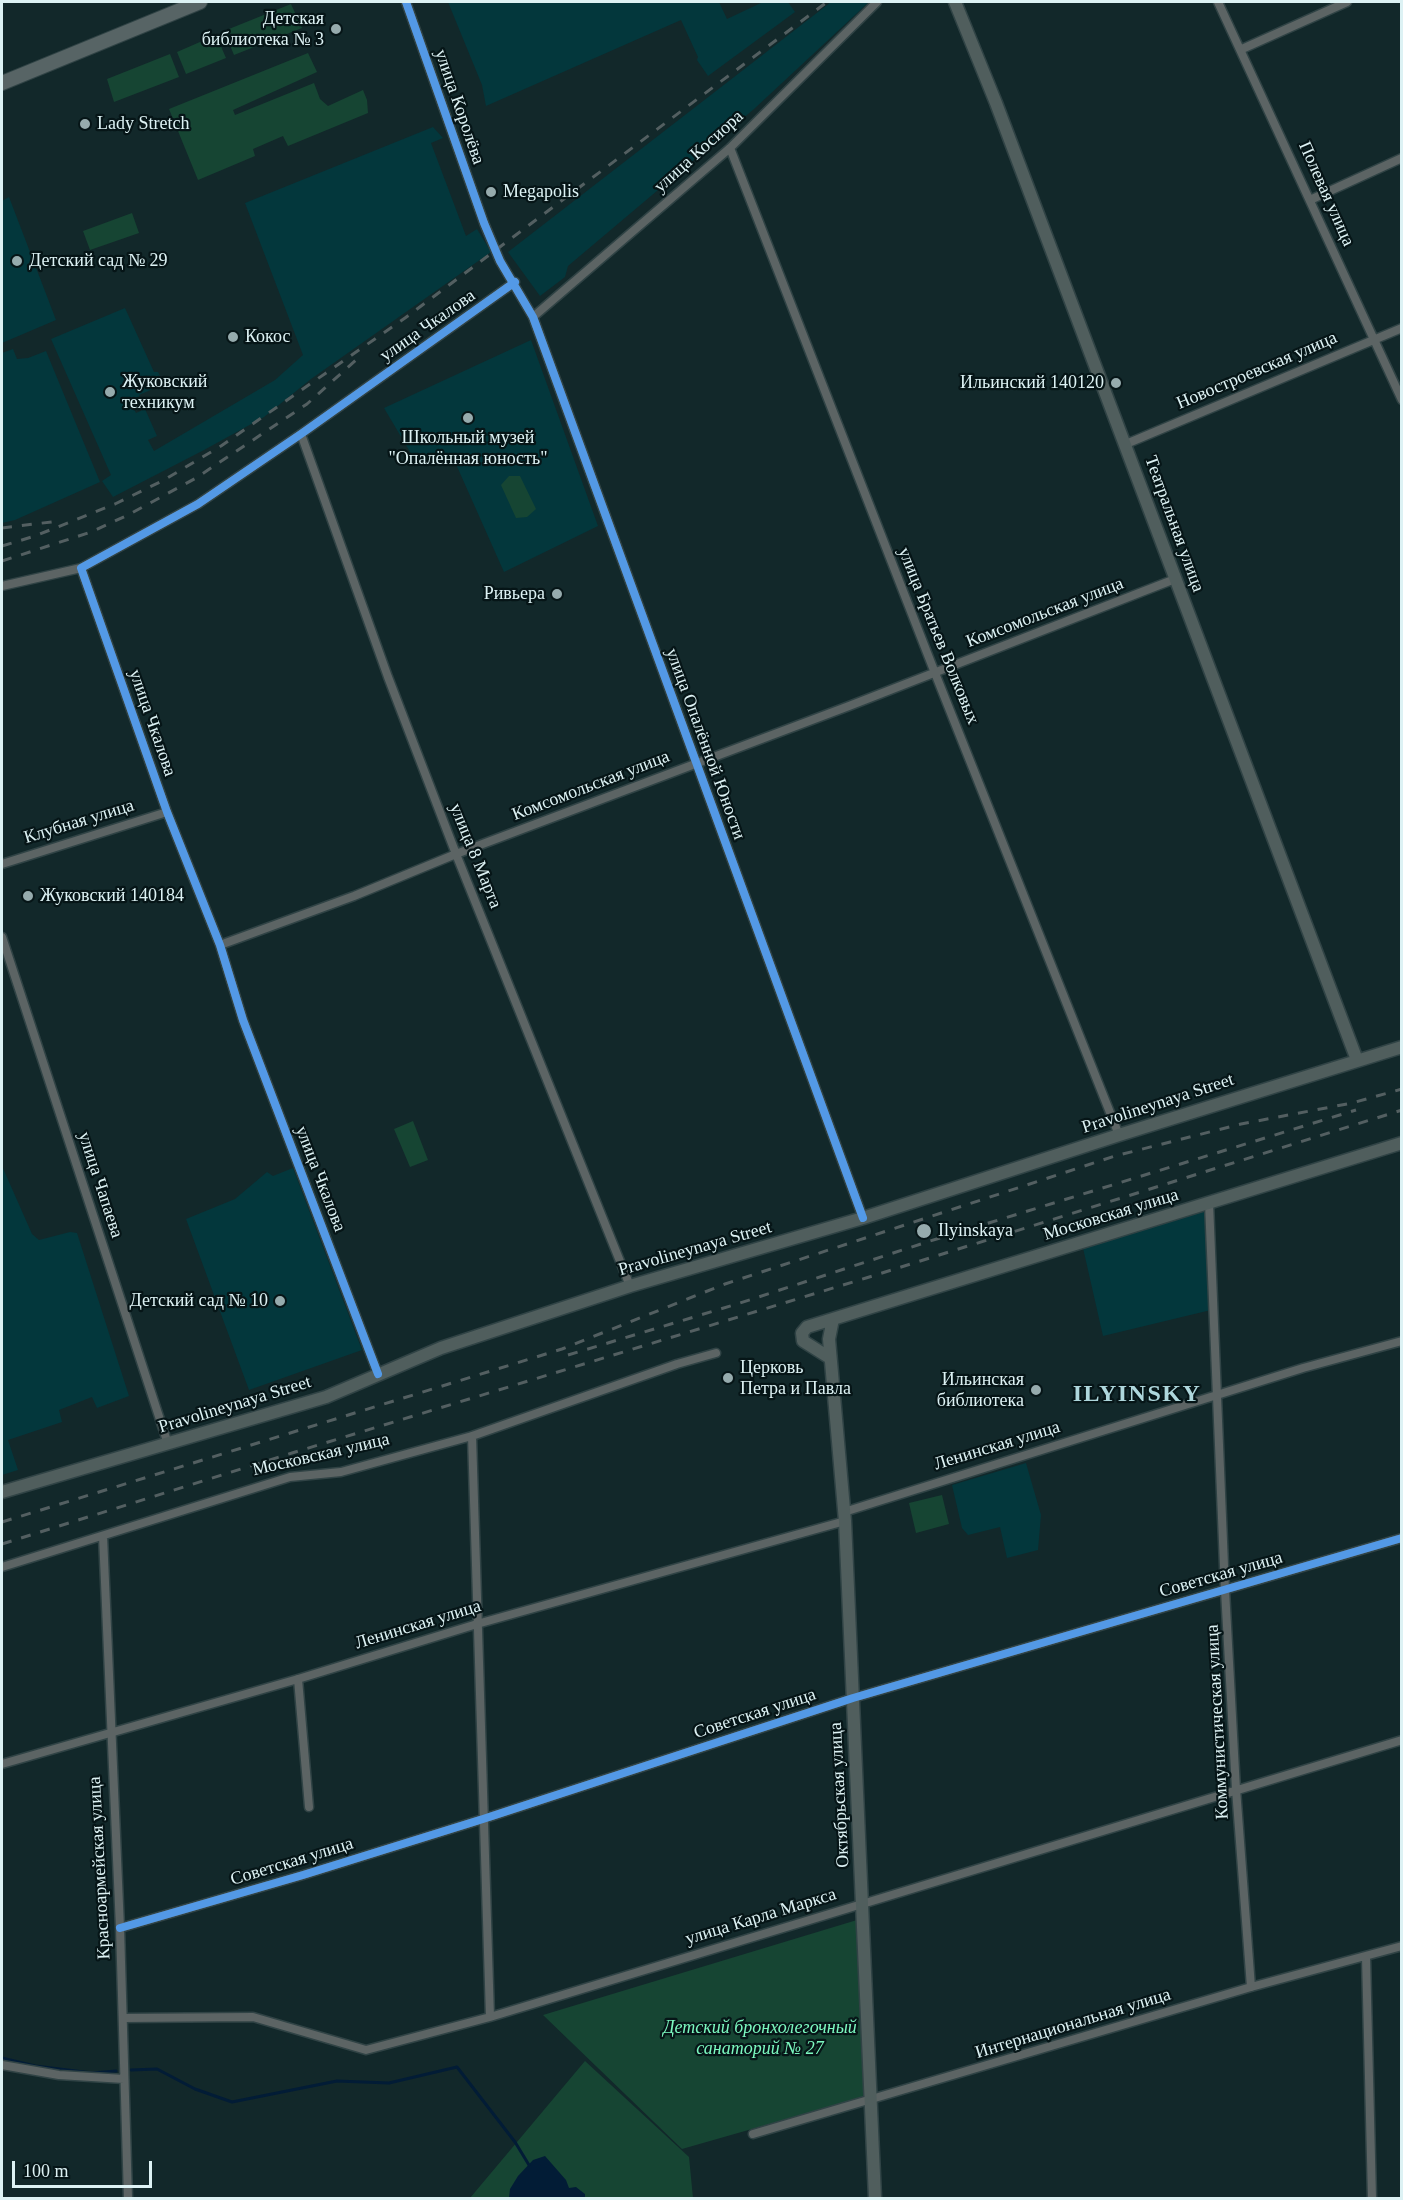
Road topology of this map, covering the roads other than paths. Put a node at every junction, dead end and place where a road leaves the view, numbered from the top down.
1 (200, 2) edge
2 (406, 2) edge
3 (877, 2) edge
4 (955, 2) edge
5 (1218, 2) edge
6 (1347, 2) edge
7 (1242, 50) junction
8 (2, 82) edge
9 (730, 148) junction
10 (1401, 158) edge
11 (1310, 200) junction
12 (515, 282) junction
13 (533, 317) junction
14 (1401, 328) edge
15 (1373, 341) junction
16 (1401, 400) edge
17 (301, 434) junction
18 (1126, 444) junction
19 (81, 568) junction
20 (1175, 579) junction
21 (2, 586) edge
22 (935, 673) junction
23 (696, 764) junction
24 (167, 812) junction
25 (456, 854) junction
26 (2, 864) edge
27 (2, 937) edge
28 (220, 945) junction
29 (1401, 1047) edge
30 (1357, 1060) junction
31 (1119, 1135) junction
32 (1401, 1143) edge
33 (1209, 1203) junction
34 (863, 1218) junction
35 (630, 1286) junction
36 (833, 1319) junction
37 (1401, 1341) edge
38 (716, 1353) dead end
39 (830, 1358) junction
40 (378, 1374) junction
41 (1216, 1396) junction
42 (472, 1436) junction
43 (168, 1444) junction
44 (2, 1492) edge
45 (845, 1516) junction
46 (103, 1536) junction
47 (1401, 1538) edge
48 (2, 1567) edge
49 (1225, 1590) junction
50 (477, 1624) junction
51 (298, 1679) junction
52 (853, 1698) junction
53 (111, 1732) junction
54 (1401, 1740) edge
55 (2, 1764) edge
56 (1236, 1789) junction
57 (309, 1807) dead end
58 (483, 1819) junction
59 (863, 1904) junction
60 (120, 1928) junction
61 (1401, 1946) edge
62 (1366, 1957) junction
63 (1251, 1987) junction
64 (490, 2017) junction
65 (123, 2018) junction
66 (2, 2065) edge
67 (124, 2079) junction
68 (872, 2101) junction
69 (753, 2134) dead end
70 (128, 2199) edge
71 (875, 2199) edge
72 (1372, 2199) edge

1 - 8 main road
2 - 12 street, улица Королёва
3 - 9 street, улица Косиора
4 - 18 main road, Театральная улица
5 - 7 street, Полевая улица
6 - 7 street
7 - 11 street, Полевая улица
9 - 13 street, улица Косиора
9 - 22 street, улица Братьев Волковых
10 - 11 street
11 - 15 street, Полевая улица
12 - 13 street, улица Опалённой Юности
12 - 17 street, улица Чкалова
13 - 23 street, улица Опалённой Юности
14 - 15 street, Новостроевская улица
15 - 16 street, Полевая улица
15 - 18 street, Новостроевская улица
17 - 19 street, улица Чкалова
17 - 25 street, улица 8 Марта
18 - 20 main road, Театральная улица
19 - 21 street
19 - 24 street, улица Чкалова
20 - 22 street, Комсомольская улица
20 - 30 main road, Театральная улица
22 - 23 street, Комсомольская улица
22 - 31 street, улица Братьев Волковых
23 - 25 street, Комсомольская улица
23 - 34 street, улица Опалённой Юности
24 - 26 street, Клубная улица
24 - 28 street, улица Чкалова
25 - 28 street, Комсомольская улица
25 - 35 street, улица 8 Марта
27 - 43 street, улица Чапаева
28 - 40 street, улица Чкалова
29 - 30 main road, Pravolineynaya Street
30 - 31 main road, Pravolineynaya Street
31 - 34 main road, Pravolineynaya Street
32 - 33 main road, Московская улица
33 - 36 main road, Московская улица
33 - 41 street, Коммунистическая улица
34 - 35 main road, Pravolineynaya Street
35 - 40 main road, Pravolineynaya Street
36 - 39 main road, Октябрьская улица
36 - 39 main road, Московская улица
37 - 41 street, Ленинская улица
38 - 42 street, Московская улица
39 - 45 main road, Октябрьская улица
40 - 43 main road, Pravolineynaya Street
41 - 45 street, Ленинская улица
41 - 49 street, Коммунистическая улица
42 - 46 street, Московская улица
42 - 50 street
43 - 44 main road, Pravolineynaya Street
45 - 50 street, Ленинская улица
45 - 52 main road, Октябрьская улица
46 - 48 street, Московская улица
46 - 53 street, Красноармейская улица
47 - 49 street, Советская улица
49 - 52 street, Советская улица
49 - 56 street, Коммунистическая улица
50 - 51 street, Ленинская улица
50 - 58 street
51 - 53 street, Ленинская улица
51 - 57 street
52 - 58 street, Советская улица
52 - 59 main road, Октябрьская улица
53 - 55 street, Ленинская улица
53 - 60 street, Красноармейская улица
54 - 56 street, улица Карла Маркса
56 - 59 street, улица Карла Маркса
56 - 63 street, Коммунистическая улица
58 - 60 street, Советская улица
58 - 64 street
59 - 64 street, улица Карла Маркса
59 - 68 main road, Октябрьская улица
60 - 65 street, Красноармейская улица
61 - 62 street, Интернациональная улица
62 - 63 street, Интернациональная улица
62 - 72 street
63 - 68 street, Интернациональная улица
64 - 65 street, улица Карла Маркса
65 - 67 street, Красноармейская улица
66 - 67 street
67 - 70 street, Красноармейская улица
68 - 69 street, Интернациональная улица
68 - 71 main road, Октябрьская улица

